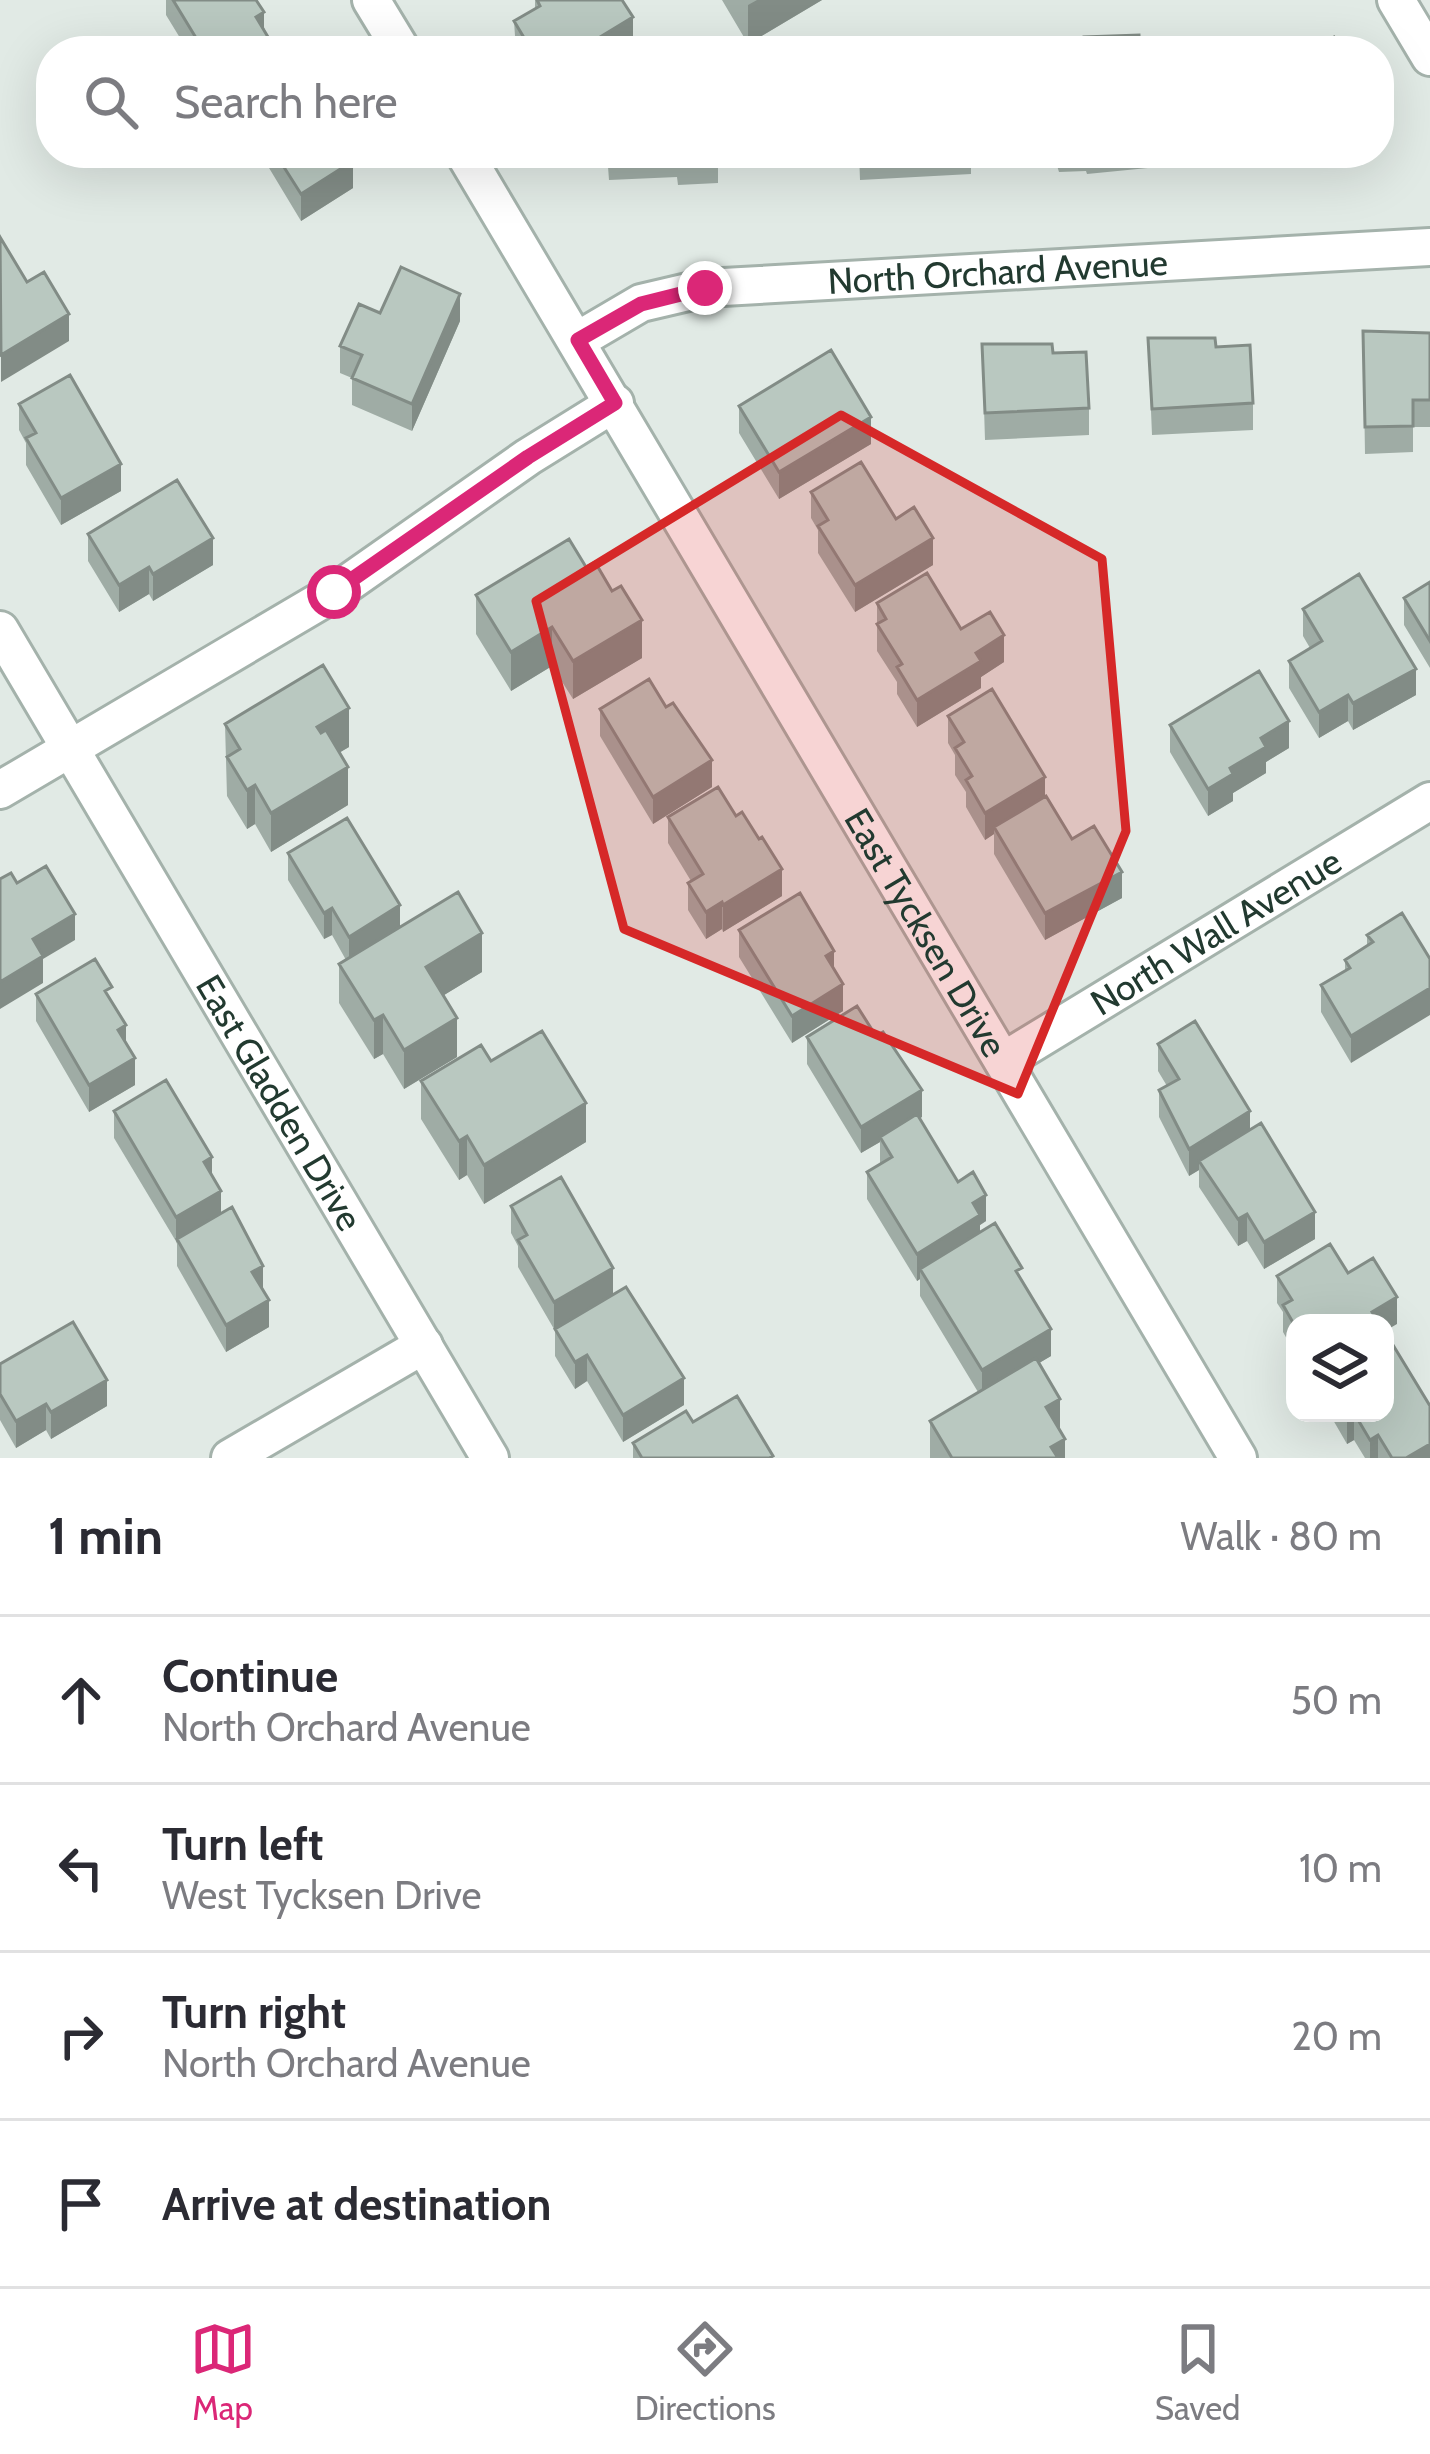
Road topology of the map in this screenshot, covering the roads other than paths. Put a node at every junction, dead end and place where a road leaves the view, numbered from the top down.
1 (1396, 0) edge
2 (376, 2) edge
3 (394, 36) edge
4 (1430, 57) edge
5 (473, 168) edge
6 (1430, 248) edge
7 (578, 340) junction
8 (615, 403) junction
9 (0, 630) edge
10 (72, 748) junction
11 (0, 790) edge
12 (1430, 801) edge
13 (1003, 1060) junction
14 (424, 1345) junction
15 (230, 1458) edge
16 (490, 1458) edge
17 (1238, 1458) edge

1 - 4 street
2 - 3 street
5 - 7 street, East Tycksen Drive
6 - 7 street, North Orchard Avenue
7 - 8 street, East Tycksen Drive
8 - 10 street
8 - 13 street, East Tycksen Drive
9 - 10 street, East Gladden Drive
10 - 11 street
10 - 14 street, East Gladden Drive
12 - 13 street, North Wall Avenue
13 - 17 street, East Tycksen Drive
14 - 15 street
14 - 16 street, East Gladden Drive

